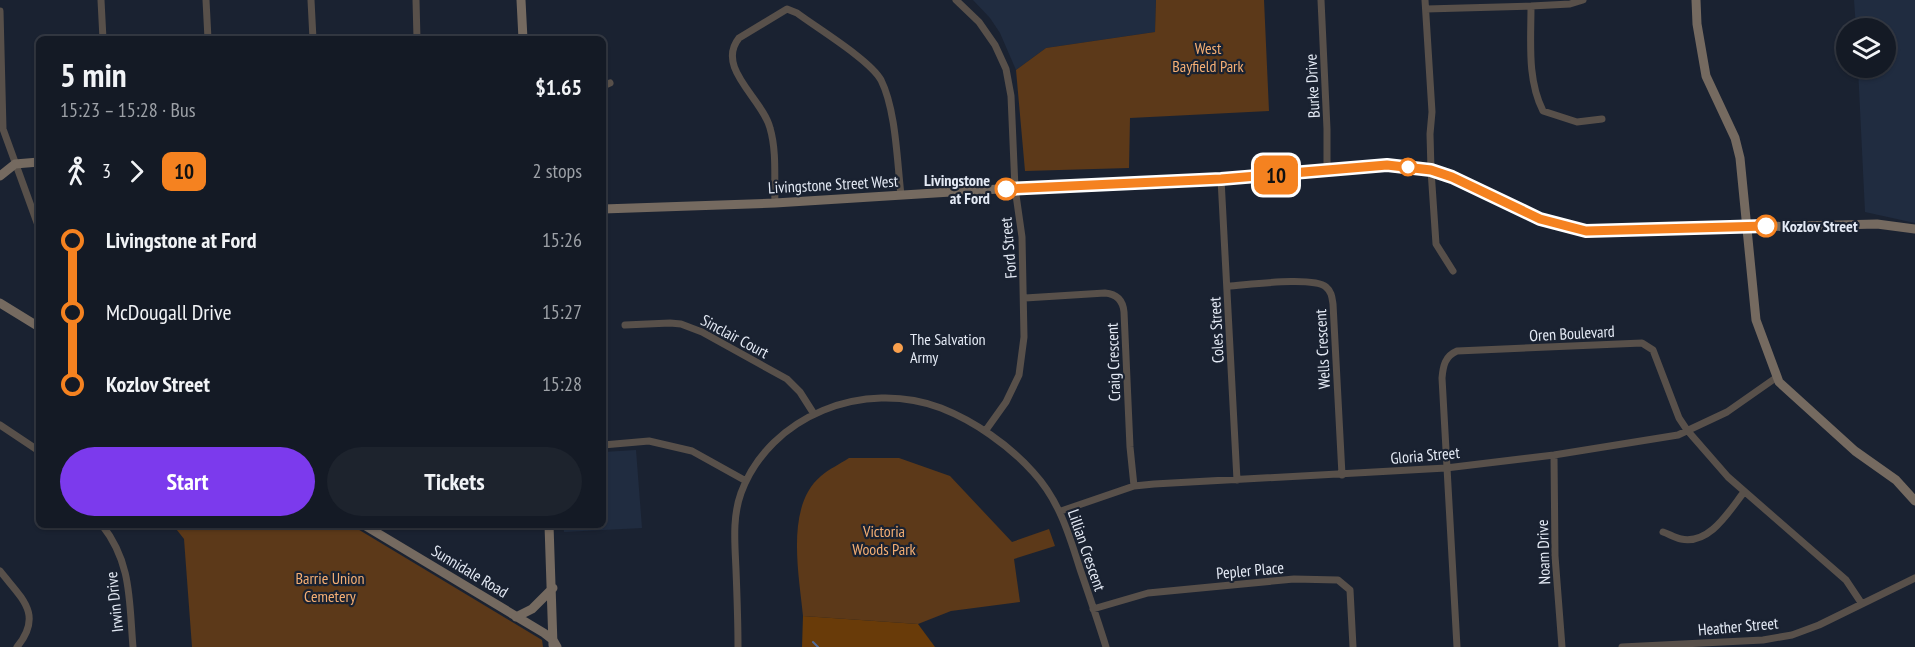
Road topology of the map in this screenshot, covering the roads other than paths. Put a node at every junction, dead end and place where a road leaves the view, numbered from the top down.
1 (101, 0) edge
2 (206, 0) edge
3 (311, 0) edge
4 (416, 0) edge
5 (521, 0) edge
6 (956, 0) edge
7 (1321, 0) edge
8 (1425, 0) edge
9 (1583, 0) edge
10 (1696, 0) edge
11 (1531, 6) junction
12 (1426, 9) junction
13 (0, 11) edge
14 (103, 36) edge
15 (208, 36) edge
16 (313, 36) edge
17 (417, 36) edge
18 (523, 36) edge
19 (1602, 119) dead end
20 (36, 162) edge
21 (15, 164) junction
22 (1328, 170) junction
23 (1431, 170) junction
24 (0, 176) edge
25 (1221, 179) junction
26 (1015, 188) junction
27 (901, 195) junction
28 (775, 203) junction
29 (606, 209) edge
30 (36, 220) edge
31 (1747, 227) junction
32 (1915, 229) edge
33 (1453, 271) dead end
34 (1228, 286) junction
35 (1024, 298) junction
36 (0, 303) edge
37 (36, 325) edge
38 (625, 325) dead end
39 (1777, 377) junction
40 (814, 414) junction
41 (0, 425) edge
42 (986, 430) junction
43 (1687, 430) junction
44 (606, 445) edge
45 (36, 449) edge
46 (1554, 455) junction
47 (1446, 468) junction
48 (1342, 475) junction
49 (1237, 480) junction
50 (746, 481) junction
51 (1134, 486) junction
52 (1744, 492) junction
53 (1915, 501) edge
54 (1061, 511) junction
55 (104, 528) edge
56 (369, 528) edge
57 (549, 528) edge
58 (1663, 532) dead end
59 (0, 571) edge
60 (1915, 578) edge
61 (553, 588) junction
62 (1862, 604) junction
63 (1093, 609) junction
64 (516, 617) junction
65 (555, 645) edge
66 (17, 647) edge
67 (132, 647) edge
68 (738, 647) edge
69 (1106, 647) edge
70 (1353, 647) edge
71 (1457, 647) edge
72 (1562, 647) edge
73 (1622, 647) edge

1 - 14 street
2 - 15 street
3 - 16 street
4 - 17 street
5 - 18 street
6 - 26 street, Ford Street
7 - 22 street, Burke Drive
8 - 12 street
9 - 11 street
10 - 31 street
11 - 12 street
11 - 19 street
12 - 23 street
13 - 21 street
20 - 21 street
21 - 24 street
21 - 30 street
22 - 23 street, Livingstone Street West
22 - 25 street, Livingstone Street West
23 - 31 street, Livingstone Street West
23 - 33 street
25 - 26 street, Livingstone Street West
25 - 34 street, Coles Street
26 - 27 street, Livingstone Street West
26 - 35 street, Ford Street
27 - 28 street, Livingstone Street West
27 - 28 street
28 - 29 street, Livingstone Street West
31 - 32 street, Livingstone Street West
31 - 39 street
34 - 48 street, Wells Crescent
34 - 49 street, Coles Street
35 - 42 street, Ford Street
35 - 51 street, Craig Crescent
36 - 37 street
38 - 40 street, Sinclair Court
39 - 43 street, Gloria Street
39 - 53 street
40 - 42 street, Lillian Crescent
40 - 50 street, Lillian Crescent
41 - 45 street
42 - 54 street, Lillian Crescent
43 - 46 street, Gloria Street
43 - 47 street, Oren Boulevard
43 - 52 street, Oren Boulevard
44 - 50 street
46 - 47 street, Gloria Street
46 - 72 street, Noam Drive
47 - 48 street, Gloria Street
47 - 71 street, Oren Boulevard
48 - 49 street, Gloria Street
49 - 51 street, Gloria Street
50 - 68 street, Lillian Crescent
51 - 54 street, Gloria Street
52 - 58 street
52 - 62 street, Oren Boulevard
54 - 63 street, Lillian Crescent
55 - 67 street, Irwin Drive
56 - 64 street, Sunnidale Road
57 - 61 street
59 - 66 street
60 - 62 street, Heather Street
61 - 64 street
61 - 65 street
62 - 73 street, Heather Street
63 - 69 street, Lillian Crescent
63 - 70 street, Pepler Place
64 - 65 street, Sunnidale Road

